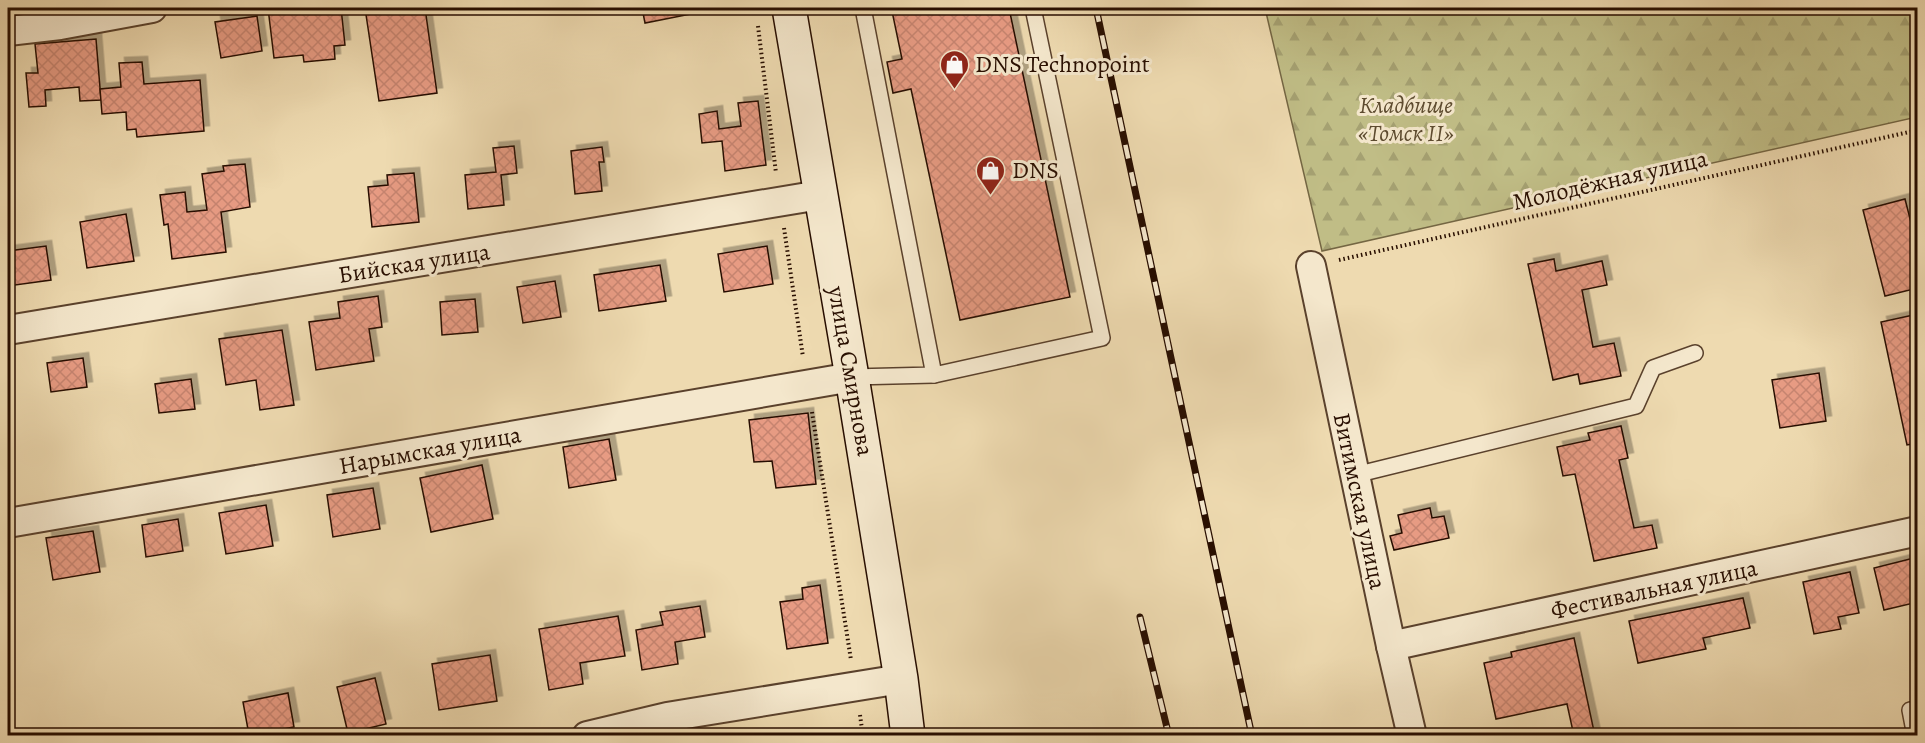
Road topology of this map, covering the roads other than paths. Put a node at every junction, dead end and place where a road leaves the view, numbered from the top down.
1 (153, 8) edge
2 (789, 8) edge
3 (863, 8) edge
4 (1033, 8) edge
5 (8, 31) edge
6 (820, 195) junction
7 (1311, 266) road end
8 (8, 330) edge
9 (1695, 353) dead end
10 (934, 375) junction
11 (852, 377) junction
12 (1355, 475) junction
13 (8, 523) edge
14 (1917, 531) edge
15 (1391, 646) junction
16 (901, 679) junction
17 (1910, 710) dead end
18 (587, 735) edge
19 (908, 735) edge
20 (1412, 735) edge
21 (1915, 735) edge

1 - 5 street
2 - 6 main road, улица Смирнова
3 - 10 lane
4 - 10 lane
6 - 8 street, Бийская улица
6 - 11 main road, улица Смирнова
7 - 12 street, Витимская улица
9 - 12 lane
10 - 11 lane
11 - 13 street, Нарымская улица
11 - 16 main road, улица Смирнова
12 - 15 street, Витимская улица
14 - 15 street, Фестивальная улица
15 - 20 street, Витимская улица
16 - 18 street
16 - 19 main road, улица Смирнова
17 - 21 lane

